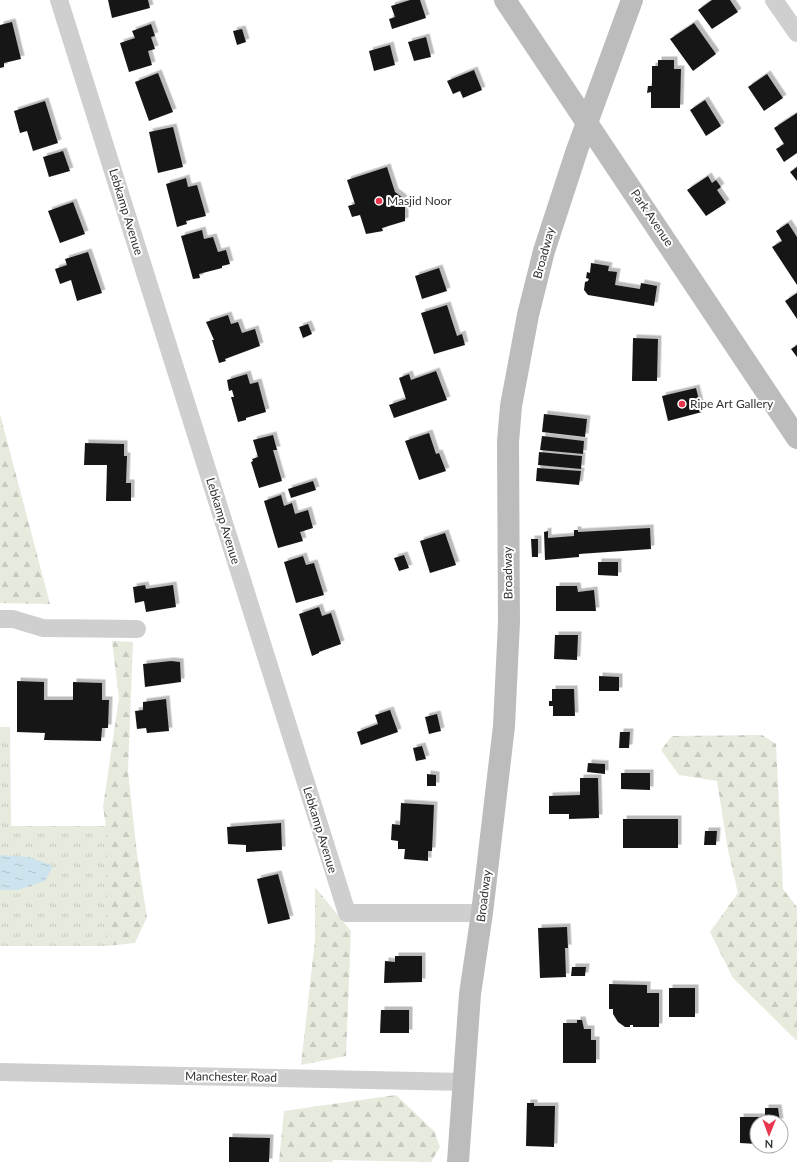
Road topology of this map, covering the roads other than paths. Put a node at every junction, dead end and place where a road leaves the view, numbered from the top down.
1 (59, 0) edge
2 (505, 0) edge
3 (632, 0) edge
4 (774, 0) edge
5 (797, 33) edge
6 (587, 122) junction
7 (797, 438) edge
8 (0, 619) edge
9 (137, 629) dead end
10 (482, 913) junction
11 (0, 1072) edge
12 (463, 1082) junction
13 (458, 1162) edge

1 - 10 street, Lebkamp Avenue
2 - 6 main road, Park Avenue
3 - 6 main road, Broadway
4 - 5 street
6 - 7 main road, Park Avenue
6 - 10 main road, Broadway
8 - 9 street
10 - 12 main road, Broadway
11 - 12 street, Manchester Road
12 - 13 main road, Broadway

